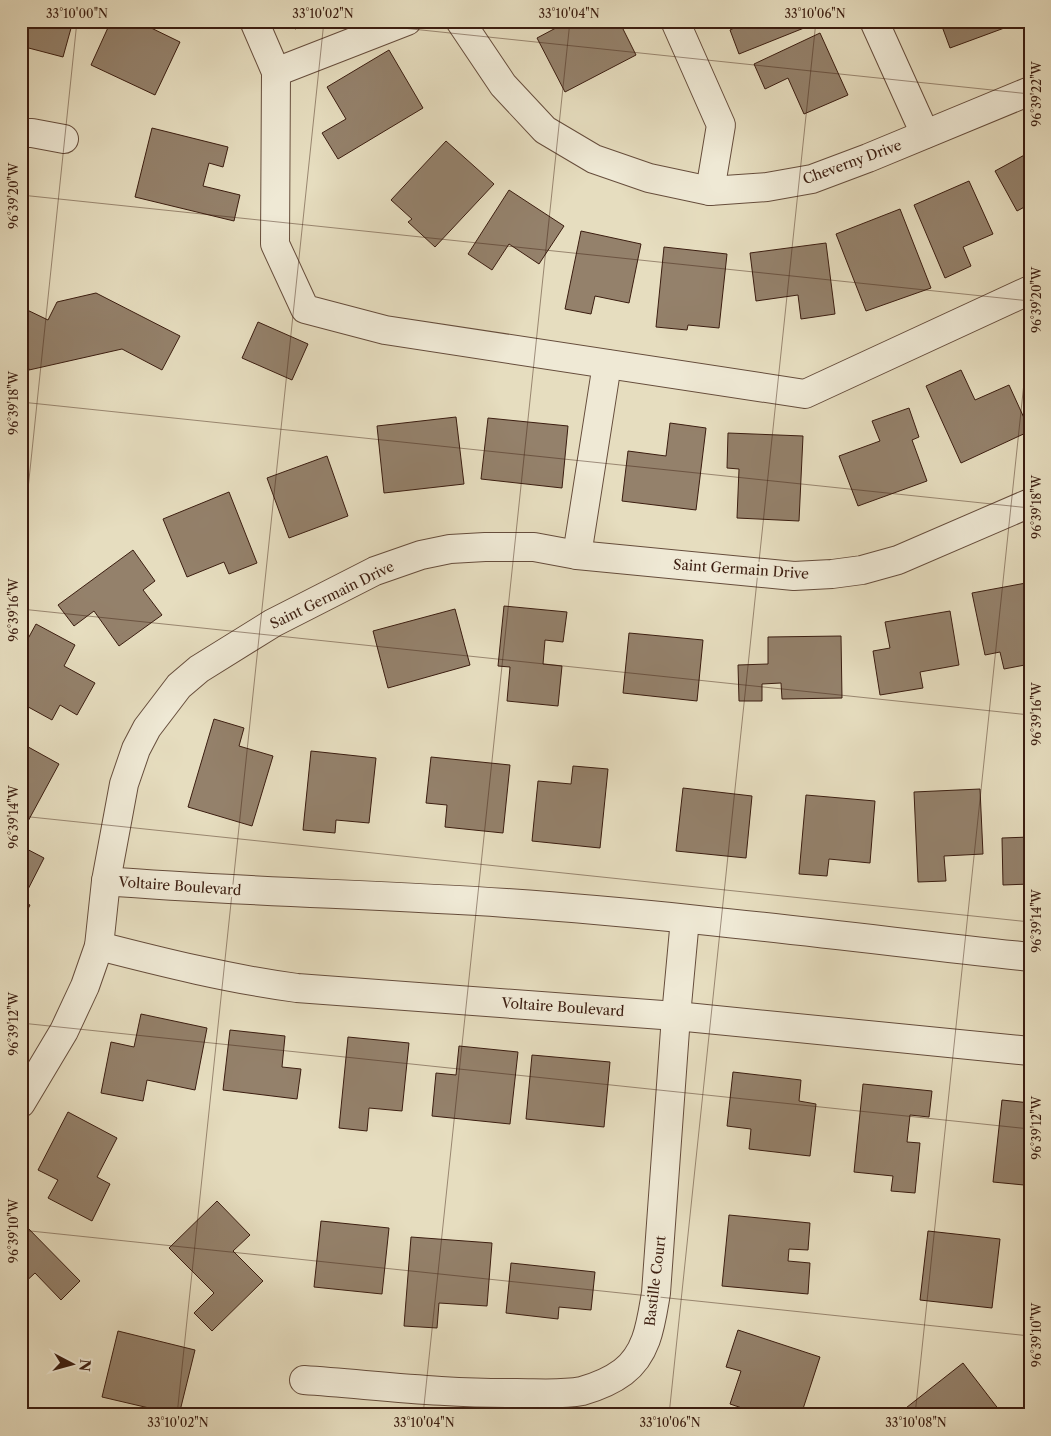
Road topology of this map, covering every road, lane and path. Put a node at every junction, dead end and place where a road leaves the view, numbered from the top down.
1 (254, 21) edge
2 (407, 21) edge
3 (460, 21) edge
4 (675, 21) edge
5 (874, 21) edge
6 (276, 72) junction
7 (1030, 91) edge
8 (21, 133) edge
9 (925, 134) junction
10 (64, 139) dead end
11 (710, 191) junction
12 (1030, 290) edge
13 (607, 364) junction
14 (1030, 503) edge
15 (577, 555) junction
16 (106, 881) junction
17 (685, 919) junction
18 (99, 946) junction
19 (1030, 956) edge
20 (676, 1016) junction
21 (1030, 1051) edge
22 (21, 1103) edge
23 (304, 1380) dead end

1 - 6 street
2 - 6 street
3 - 11 street, Cheverny Drive
4 - 11 street
5 - 9 street
6 - 13 street
7 - 9 street, Cheverny Drive
8 - 10 street
9 - 11 street, Cheverny Drive
12 - 13 street
13 - 15 street
14 - 15 street, Saint Germain Drive
15 - 16 street, Saint Germain Drive
16 - 17 street, Voltaire Boulevard
16 - 18 street, Saint Germain Drive
17 - 19 street, Voltaire Boulevard
17 - 20 street, Bastille Court
18 - 20 street, Voltaire Boulevard
18 - 22 street, Saint Germain Drive
20 - 21 street, Voltaire Boulevard
20 - 23 street, Bastille Court

